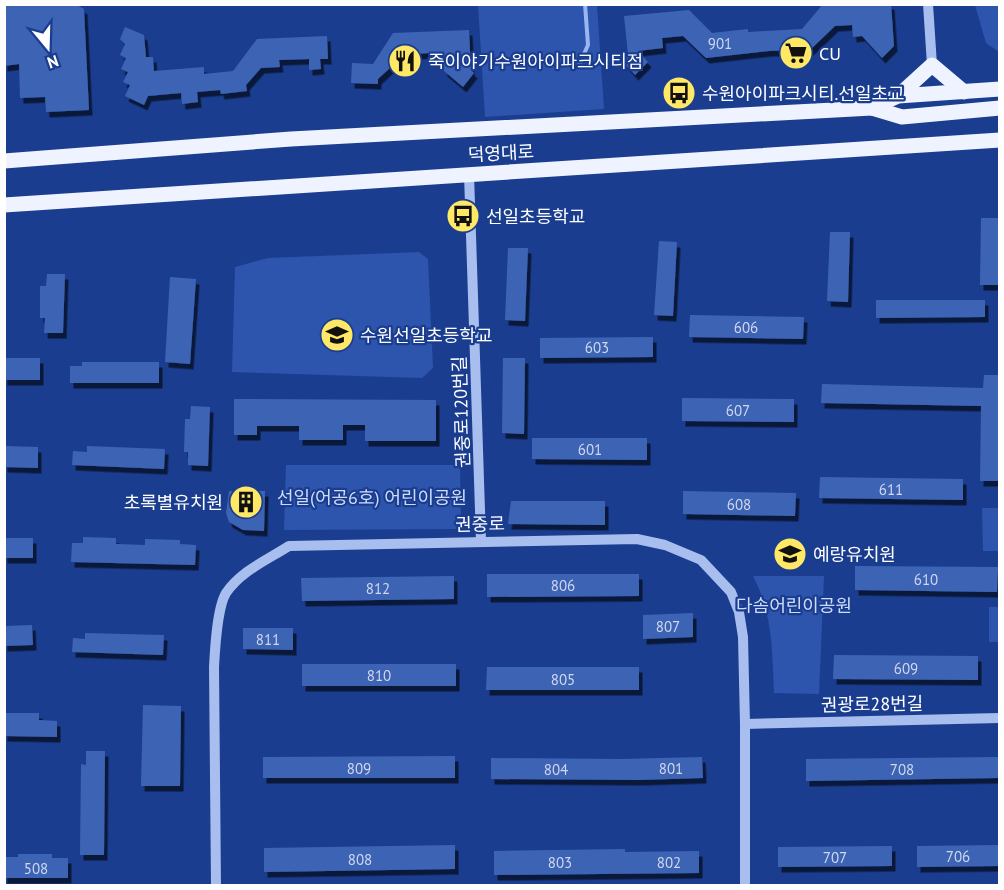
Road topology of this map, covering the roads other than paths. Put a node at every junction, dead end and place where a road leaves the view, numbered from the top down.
1 (928, 4) edge
2 (932, 65) junction
3 (999, 89) edge
4 (964, 92) junction
5 (898, 96) junction
6 (872, 108) junction
7 (999, 108) edge
8 (999, 140) edge
9 (4, 161) edge
10 (469, 174) junction
11 (4, 205) edge
12 (482, 541) junction
13 (999, 718) edge
14 (745, 724) junction
15 (216, 885) edge
16 (745, 885) edge

1 - 2 street
2 - 4 main road
2 - 5 main road
3 - 4 main road, 덕영대로
4 - 5 main road, 덕영대로
5 - 6 main road, 덕영대로
6 - 7 main road, 덕영대로
6 - 9 main road, 덕영대로
8 - 10 main road, 덕영대로
10 - 11 main road, 덕영대로
10 - 12 street, 권중로120번길
12 - 14 street, 권중로
12 - 15 street, 권중로
13 - 14 street, 권광로28번길
14 - 16 street, 권중로

